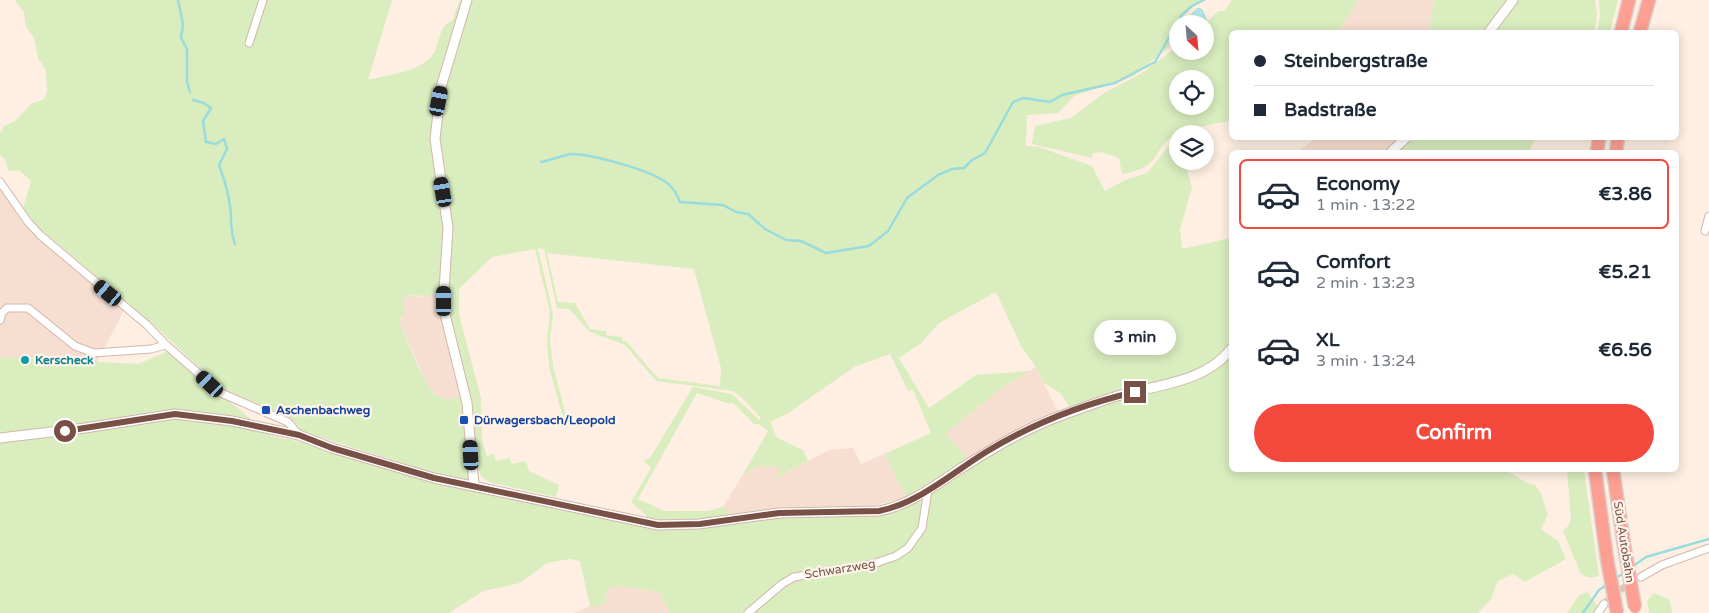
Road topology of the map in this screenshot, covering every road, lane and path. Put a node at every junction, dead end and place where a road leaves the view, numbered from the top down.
1 (263, 0) edge
2 (467, 0) edge
3 (1513, 0) edge
4 (1629, 0) edge
5 (1648, 0) edge
6 (1490, 30) edge
7 (1622, 30) edge
8 (1640, 30) edge
9 (249, 43) dead end
10 (1404, 140) edge
11 (1393, 150) edge
12 (0, 182) edge
13 (1709, 216) edge
14 (1705, 231) dead end
15 (0, 320) edge
16 (166, 345) junction
17 (1229, 351) edge
18 (299, 435) junction
19 (0, 438) edge
20 (1595, 472) edge
21 (1613, 472) edge
22 (474, 485) junction
23 (928, 490) junction
24 (1709, 548) edge
25 (1641, 577) tunnel mouth
26 (1604, 604) tunnel mouth
27 (1635, 610) edge
28 (748, 613) edge
29 (1598, 613) edge
30 (1617, 613) edge

1 - 9 street
2 - 22 street
3 - 6 street
4 - 7 highway
5 - 8 highway
10 - 11 street
12 - 16 street
13 - 14 street
15 - 16 street
16 - 18 street
17 - 23 street
18 - 19 street
18 - 22 street
20 - 30 highway, Süd Autobahn, bridge
21 - 27 highway, Süd Autobahn, bridge
22 - 23 street
23 - 28 street, Schwarzweg
24 - 25 street
26 - 29 street

